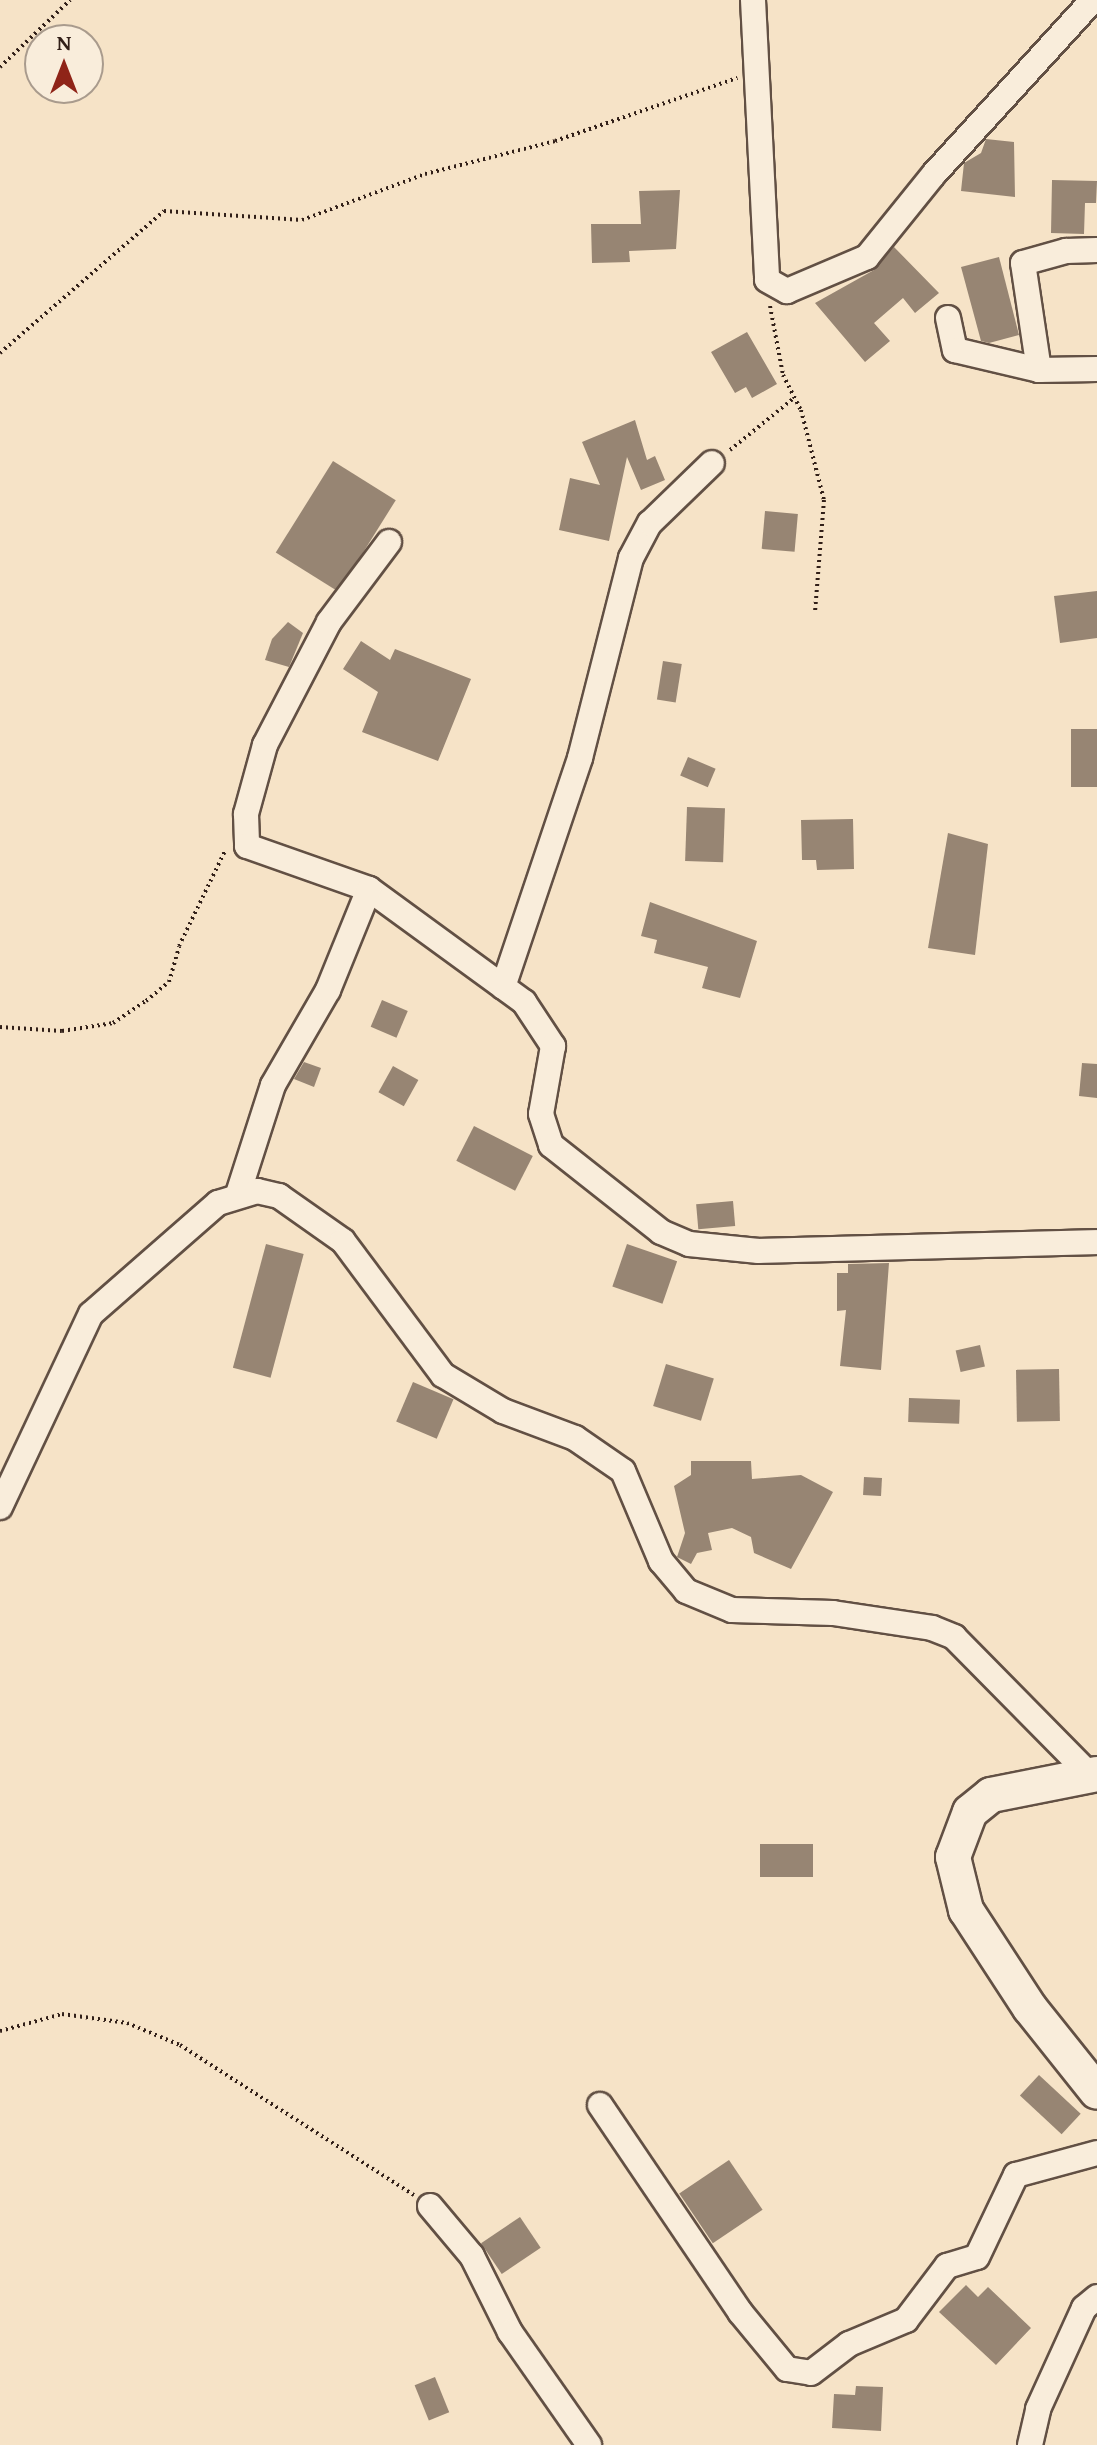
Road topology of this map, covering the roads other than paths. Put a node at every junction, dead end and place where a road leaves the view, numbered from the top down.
1 (753, 0) edge
2 (1093, 0) edge
3 (1097, 250) edge
4 (948, 318) dead end
5 (1097, 369) edge
6 (1039, 370) junction
7 (712, 463) road end
8 (389, 542) dead end
9 (369, 889) junction
10 (503, 987) junction
11 (238, 1194) junction
12 (1097, 1242) edge
13 (0, 1507) edge
14 (1094, 1775) edge
15 (1097, 2092) edge
16 (600, 2105) dead end
17 (1097, 2153) edge
18 (430, 2206) road end
19 (1097, 2297) edge
20 (589, 2445) edge
21 (1030, 2445) edge

1 - 2 street
3 - 6 street
4 - 6 street
5 - 6 street
7 - 10 street
8 - 9 street
9 - 10 street
9 - 11 street
10 - 12 street
11 - 13 street
11 - 14 street
14 - 15 street
16 - 17 street
18 - 20 street
19 - 21 street

